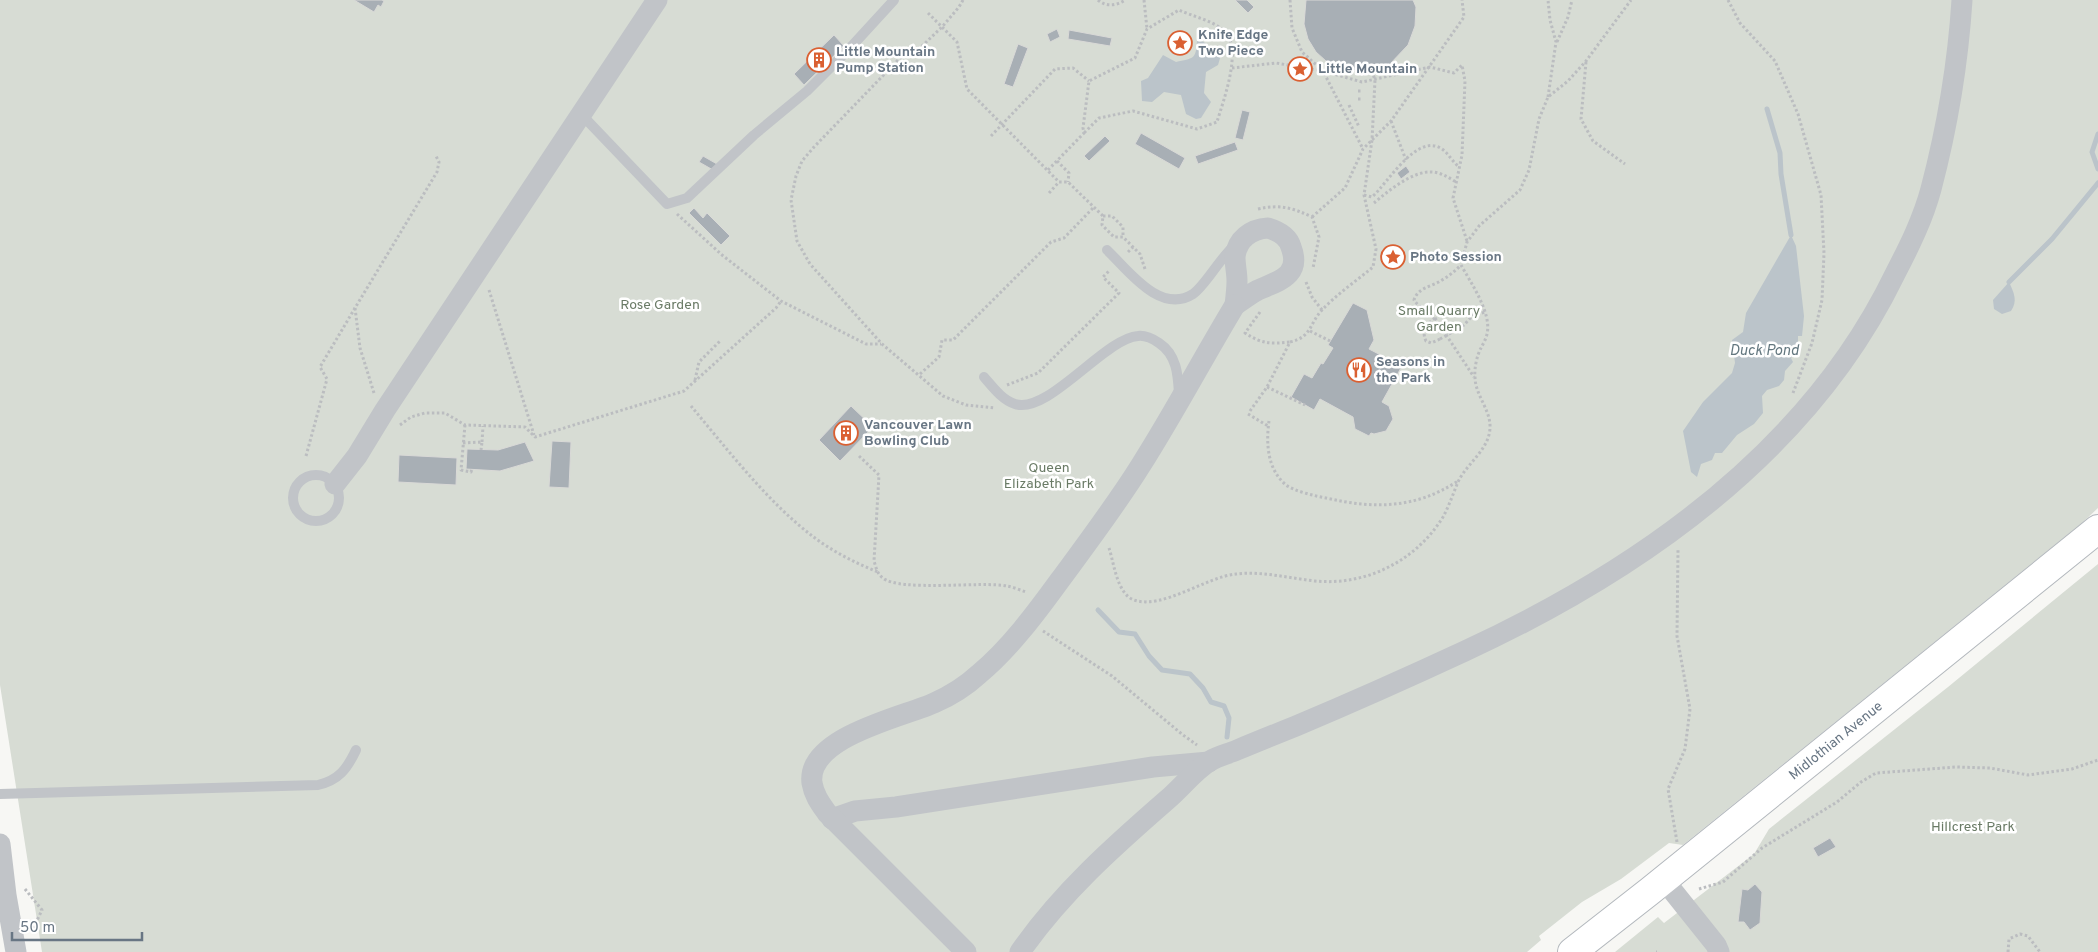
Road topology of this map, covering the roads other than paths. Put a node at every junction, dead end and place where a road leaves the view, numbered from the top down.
1 (657, 0) edge
2 (894, 0) edge
3 (1962, 0) edge
4 (581, 114) junction
5 (1242, 239) junction
6 (1107, 250) dead end
7 (1235, 305) junction
8 (984, 377) dead end
9 (1179, 400) junction
10 (335, 484) junction
11 (2098, 529) edge
12 (356, 750) dead end
13 (1205, 754) junction
14 (0, 794) edge
15 (832, 819) junction
16 (0, 844) edge
17 (1664, 880) junction
18 (4, 915) edge
19 (16, 952) edge
20 (966, 952) edge
21 (1020, 952) edge
22 (1572, 952) edge
23 (1719, 952) edge

1 - 4 street
2 - 4 lane
3 - 13 street
4 - 10 street
5 - 6 lane
5 - 7 street
5 - 7 street
7 - 9 street
8 - 9 lane
9 - 15 street
10 - 10 lane
11 - 17 street, Midlothian Avenue
12 - 14 lane
13 - 15 street
13 - 21 street
15 - 20 street
16 - 18 street
17 - 22 street, Midlothian Avenue
17 - 23 street
18 - 19 street

